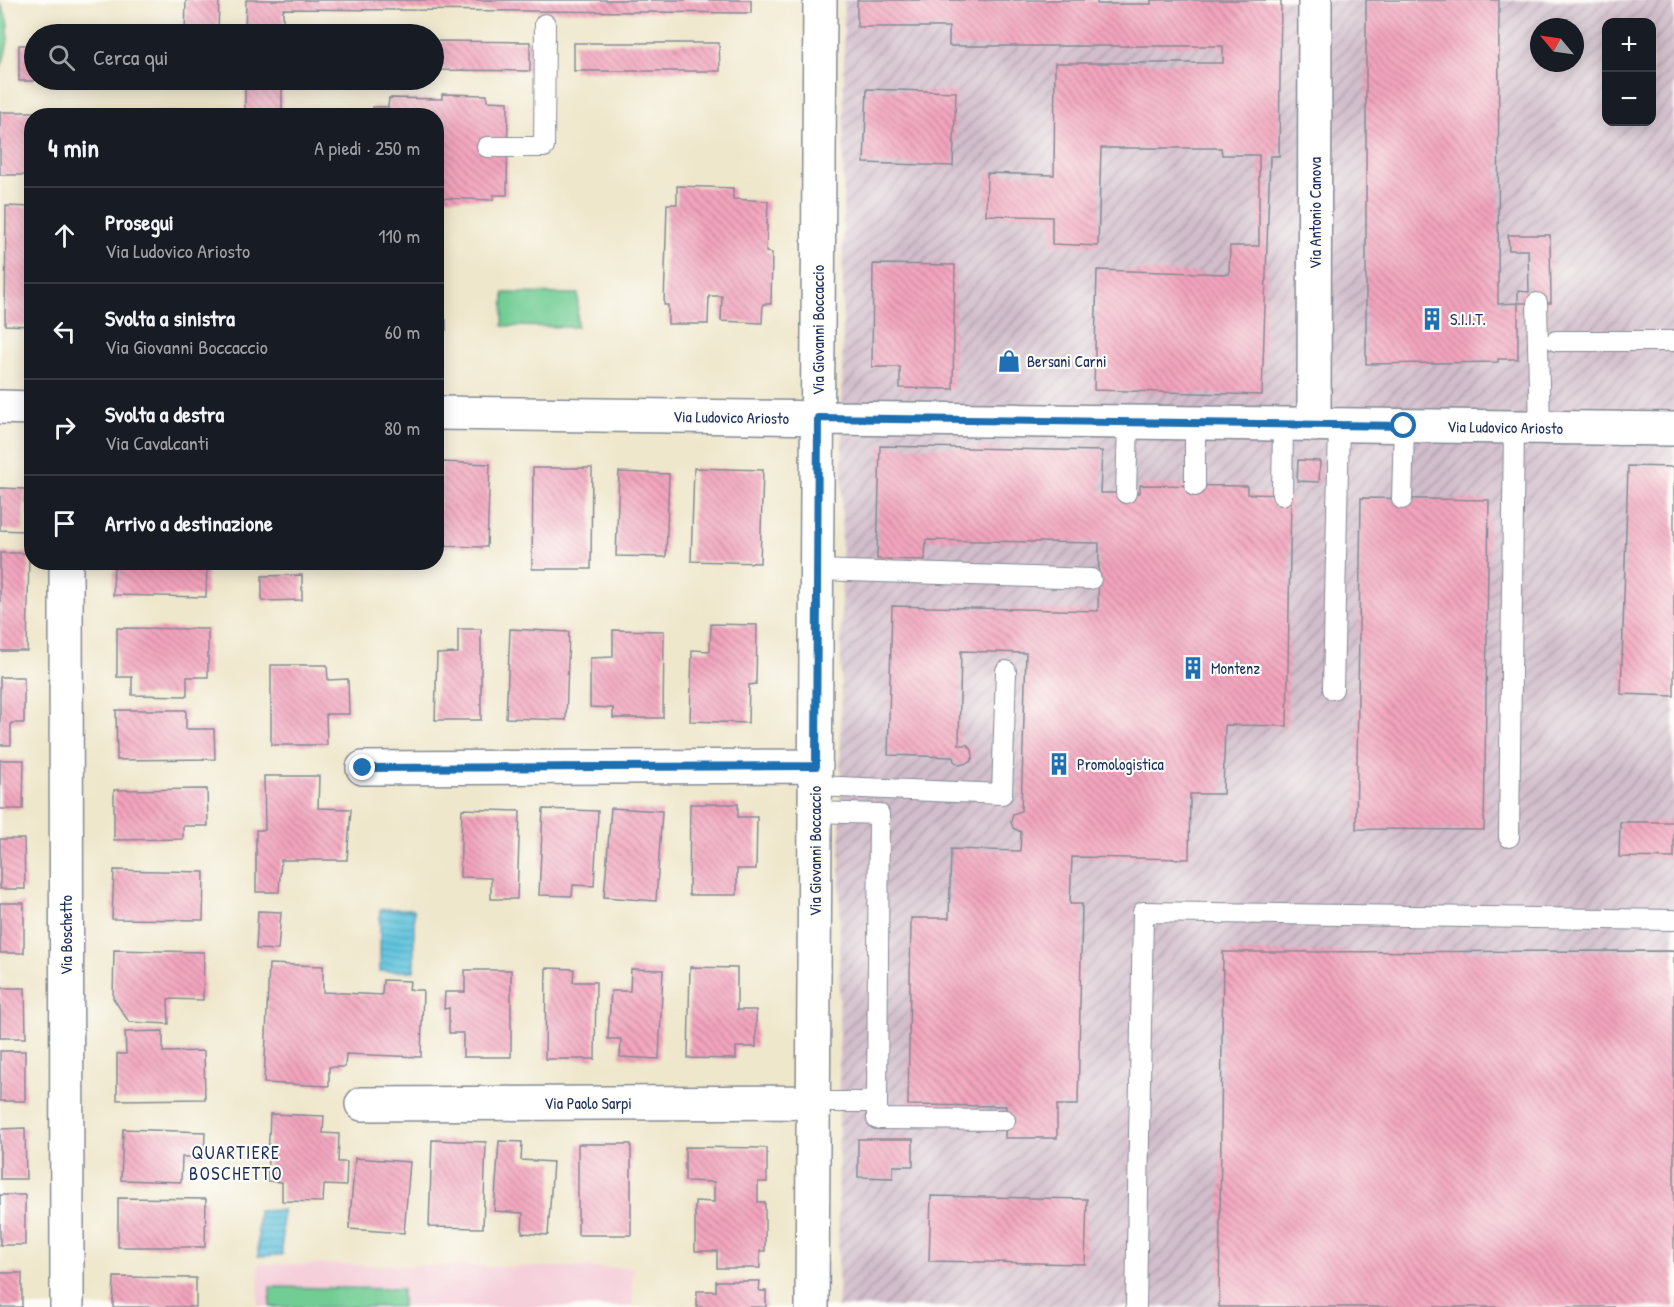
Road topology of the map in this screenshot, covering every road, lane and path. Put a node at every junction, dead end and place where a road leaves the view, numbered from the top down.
1 (820, 0) edge
2 (1315, 0) edge
3 (545, 24) dead end
4 (488, 147) dead end
5 (1537, 303) dead end
6 (1556, 341) dead end
7 (1674, 341) edge
8 (0, 407) edge
9 (24, 408) edge
10 (444, 413) edge
11 (818, 418) junction
12 (1128, 422) junction
13 (1196, 423) junction
14 (1312, 425) junction
15 (1404, 426) junction
16 (1527, 428) junction
17 (1674, 429) edge
18 (1195, 486) dead end
19 (1126, 493) dead end
20 (1282, 495) dead end
21 (1402, 499) dead end
22 (66, 570) edge
23 (817, 570) junction
24 (1091, 579) dead end
25 (1006, 671) dead end
26 (1333, 689) dead end
27 (363, 768) dead end
28 (816, 788) junction
29 (1509, 837) dead end
30 (1674, 920) edge
31 (813, 1102) junction
32 (877, 1102) junction
33 (362, 1104) dead end
34 (1005, 1120) dead end
35 (67, 1307) edge
36 (812, 1307) edge
37 (1136, 1307) edge

1 - 11 street, Via Giovanni Boccaccio
2 - 14 street, Via Antonio Canova
3 - 4 lane
5 - 16 lane
6 - 7 lane
8 - 9 street
10 - 11 street, Via Ludovico Ariosto
11 - 12 street, Via Ludovico Ariosto
11 - 23 street, Via Giovanni Boccaccio
12 - 13 street, Via Ludovico Ariosto
12 - 19 lane
13 - 14 street, Via Ludovico Ariosto
13 - 18 lane
14 - 15 street, Via Ludovico Ariosto
14 - 20 lane
14 - 26 lane
15 - 16 street, Via Ludovico Ariosto
15 - 21 lane
16 - 17 street, Via Ludovico Ariosto
16 - 29 lane
22 - 35 street, Via Boschetto
23 - 24 lane
23 - 28 street, Via Giovanni Boccaccio
25 - 28 lane
27 - 28 street
28 - 31 street, Via Giovanni Boccaccio
28 - 32 lane
30 - 37 lane
31 - 32 lane
31 - 33 street, Via Paolo Sarpi
31 - 36 street, Via Giovanni Boccaccio
32 - 34 lane

